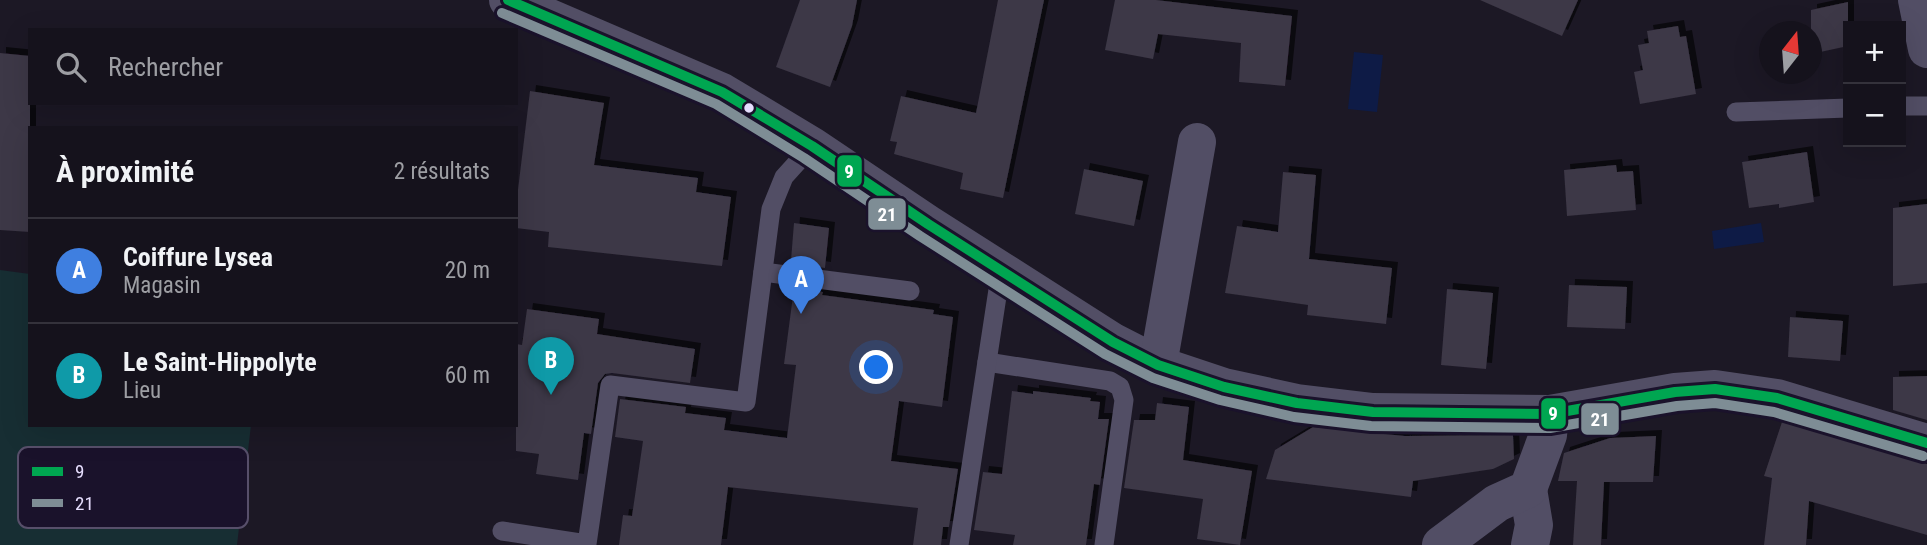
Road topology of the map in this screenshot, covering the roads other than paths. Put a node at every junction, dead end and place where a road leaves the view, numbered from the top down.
1 (508, 0) edge
2 (1917, 0) edge
3 (1927, 49) edge
4 (1906, 106) edge
5 (1927, 106) edge
6 (1843, 108) edge
7 (1736, 112) dead end
8 (1197, 142) dead end
9 (812, 146) junction
10 (1001, 270) junction
11 (763, 272) junction
12 (910, 291) dead end
13 (987, 362) junction
14 (1158, 365) junction
15 (1550, 414) junction
16 (1927, 443) edge
17 (1528, 489) junction
18 (502, 531) dead end
19 (959, 545) edge
20 (1104, 545) edge
21 (1441, 545) edge
22 (1531, 545) edge

1 - 9 street
2 - 3 street
4 - 5 lane
6 - 7 lane
8 - 14 street
9 - 10 street
9 - 11 lane
10 - 13 lane
10 - 14 street
11 - 12 lane
11 - 18 lane
13 - 19 lane
13 - 20 lane
14 - 15 street
15 - 16 street
15 - 17 street
17 - 21 street
17 - 22 street

